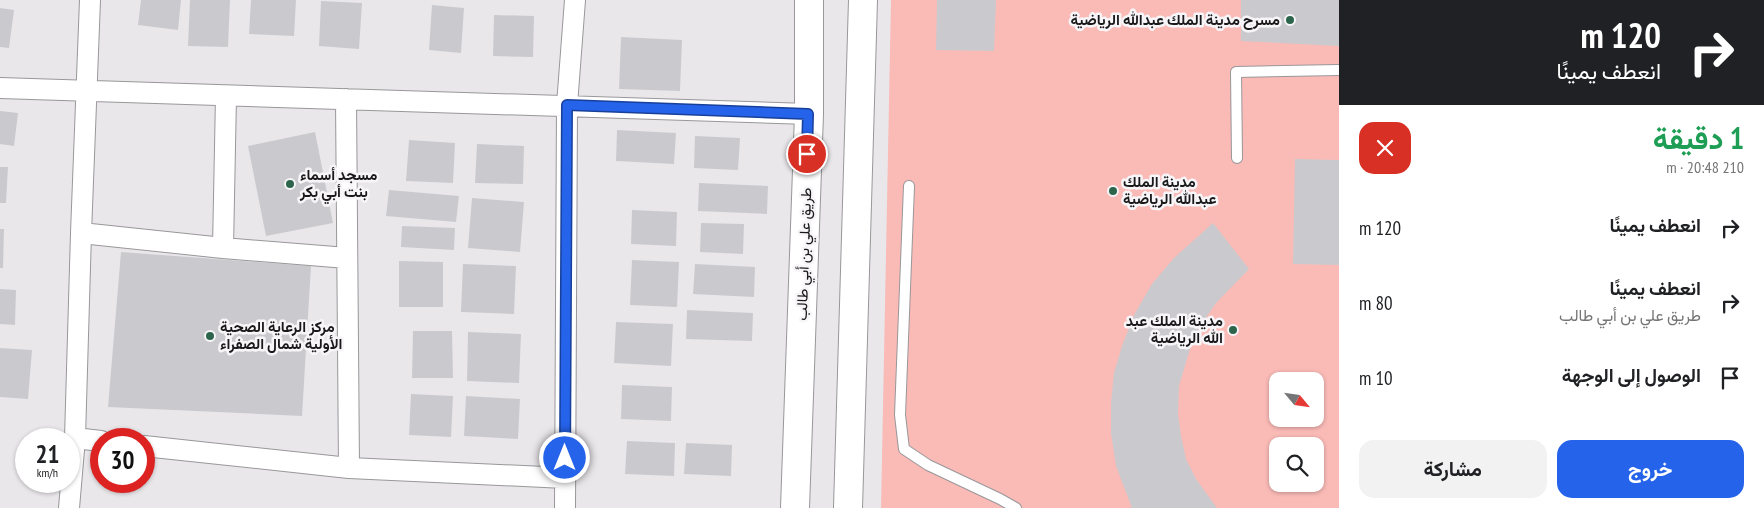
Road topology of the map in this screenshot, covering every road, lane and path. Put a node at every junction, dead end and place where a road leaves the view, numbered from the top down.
1 (90, 0) edge
2 (575, 0) edge
3 (809, 0) edge
4 (863, 0) edge
5 (1339, 70) edge
6 (0, 88) edge
7 (87, 91) junction
8 (226, 96) junction
9 (346, 99) junction
10 (567, 105) junction
11 (808, 114) junction
12 (1237, 158) dead end
13 (909, 186) dead end
14 (80, 232) junction
15 (223, 248) junction
16 (347, 258) junction
17 (75, 428) edge
18 (155, 447) edge
19 (349, 468) junction
20 (565, 478) junction
21 (70, 493) edge
22 (69, 508) edge
23 (565, 508) edge
24 (795, 508) edge
25 (848, 508) edge
26 (1016, 508) edge

1 - 7 street
2 - 10 street
3 - 11 main road, طريق علي بن أبي طالب
4 - 25 main road
5 - 12 lane
6 - 7 street
7 - 8 street
7 - 14 street
8 - 9 street
8 - 15 street
9 - 10 street
9 - 16 street
10 - 11 street
10 - 20 street
11 - 24 main road, طريق علي بن أبي طالب
13 - 26 lane
14 - 15 street
14 - 17 street
15 - 16 street
16 - 19 street
18 - 19 street
19 - 20 street
20 - 23 street
21 - 22 street

